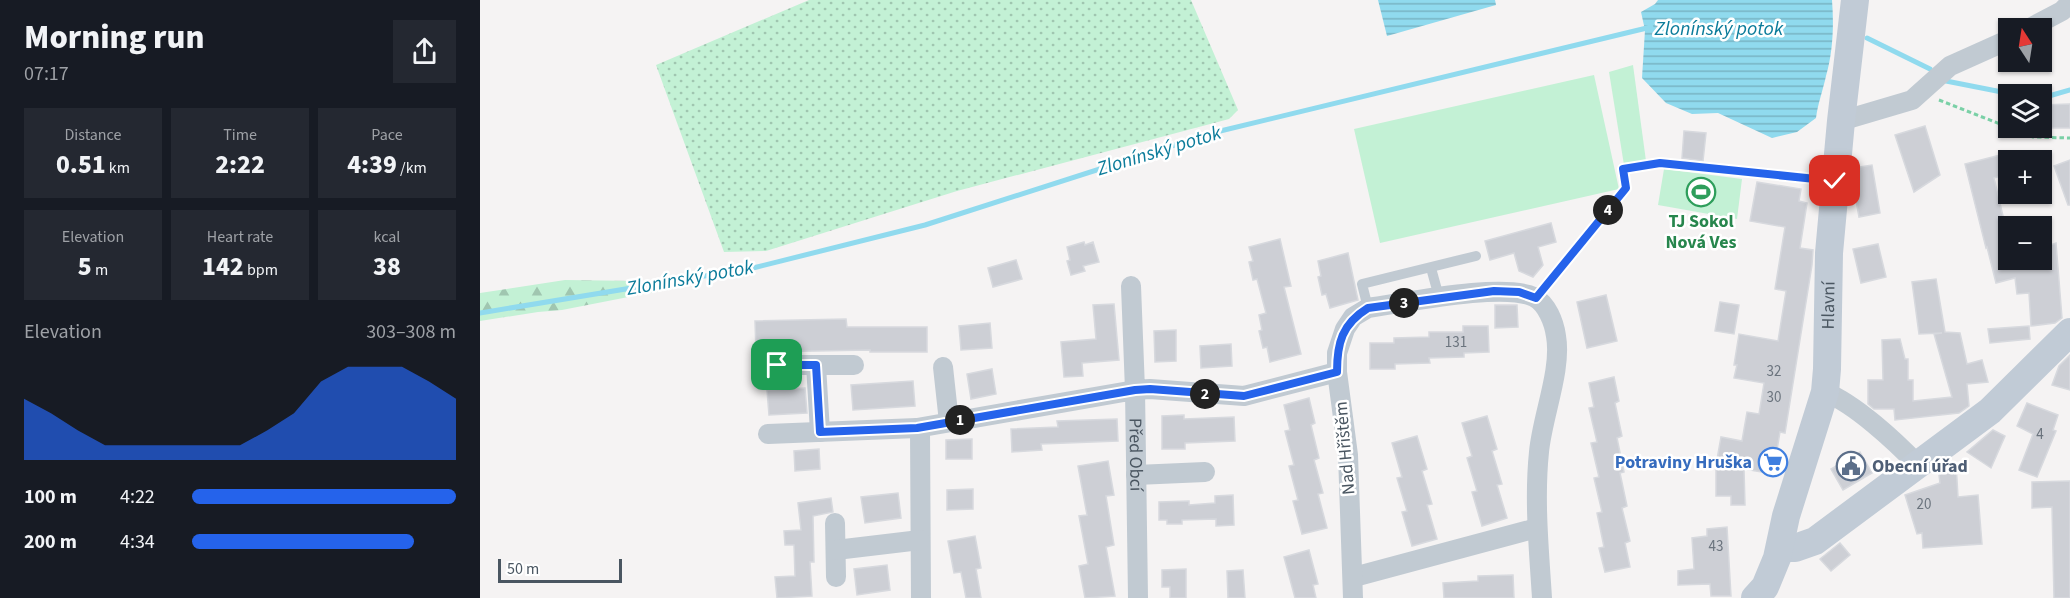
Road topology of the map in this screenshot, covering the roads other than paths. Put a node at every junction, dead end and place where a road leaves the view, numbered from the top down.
1 (1855, 0) edge
2 (2070, 3) edge
3 (2048, 18) edge
4 (1998, 44) edge
5 (1841, 121) junction
6 (1476, 256) dead end
7 (1431, 268) junction
8 (1131, 285) dead end
9 (1439, 297) junction
10 (1368, 308) junction
11 (2070, 332) edge
12 (854, 364) dead end
13 (777, 365) dead end
14 (816, 365) junction
15 (942, 367) dead end
16 (1337, 372) junction
17 (1135, 390) junction
18 (1825, 392) junction
19 (949, 422) junction
20 (917, 428) junction
21 (820, 432) junction
22 (768, 434) dead end
23 (1918, 465) junction
24 (1205, 472) dead end
25 (1136, 476) junction
26 (835, 523) dead end
27 (1537, 528) junction
28 (920, 540) junction
29 (1780, 548) junction
30 (836, 550) junction
31 (836, 577) dead end
32 (1354, 577) junction
33 (921, 598) edge
34 (1137, 598) edge
35 (1353, 598) edge
36 (1542, 598) edge
37 (1755, 598) edge

1 - 5 street, Hlavní
2 - 3 street
4 - 5 street
5 - 18 street, Hlavní
6 - 7 lane
7 - 9 lane
7 - 10 lane
8 - 17 street
9 - 10 street
9 - 27 street
10 - 16 street, Nad Hřištěm
11 - 23 street
12 - 14 street
13 - 14 street
14 - 21 street
15 - 19 street
16 - 17 street
16 - 32 street, Nad Hřištěm
17 - 19 street, Před Obcí
17 - 25 street, Před Obcí
18 - 23 street
18 - 29 street, Hlavní
19 - 20 street, Před Obcí
20 - 21 street, Před Obcí
20 - 28 street
21 - 22 street, Před Obcí
23 - 29 street
24 - 25 street
25 - 34 street, Před Obcí
26 - 30 street
27 - 32 street
27 - 36 street
28 - 30 street
28 - 33 street
29 - 37 street, Hlavní
30 - 31 street
32 - 35 street, Nad Hřištěm

